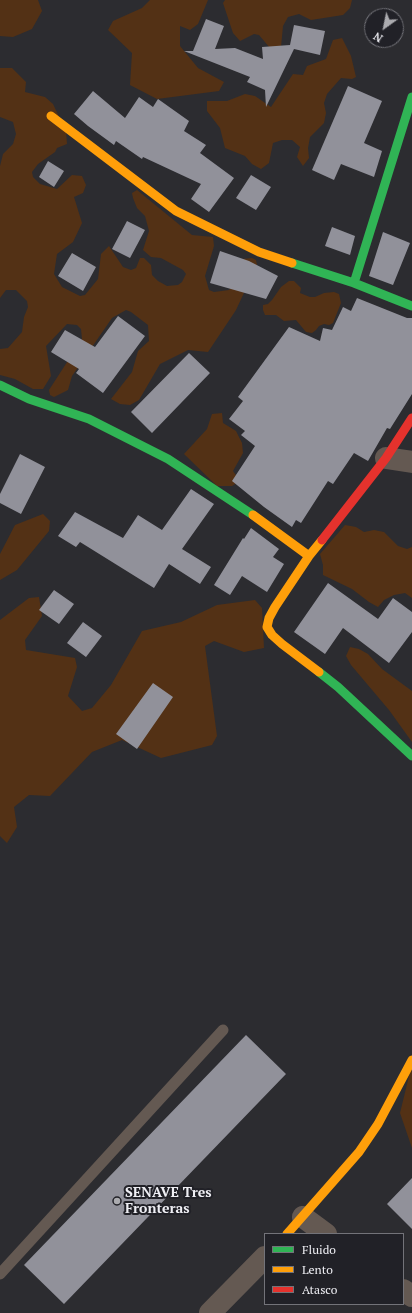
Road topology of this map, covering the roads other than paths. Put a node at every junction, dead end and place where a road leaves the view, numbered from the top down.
1 (412, 97) edge
2 (51, 116) dead end
3 (354, 283) junction
4 (412, 306) edge
5 (0, 385) edge
6 (412, 418) edge
7 (386, 458) junction
8 (412, 462) edge
9 (309, 556) junction
10 (412, 756) edge
11 (223, 1030) dead end
12 (412, 1060) edge
13 (303, 1217) junction
14 (288, 1233) edge
15 (325, 1233) edge
16 (264, 1258) edge
17 (0, 1274) edge
18 (210, 1313) edge

1 - 3 street
2 - 3 street
3 - 4 street
5 - 9 street
6 - 7 street
7 - 8 street
7 - 9 street
9 - 10 street
11 - 17 lane
12 - 13 street
13 - 14 street
13 - 15 street
16 - 18 street

